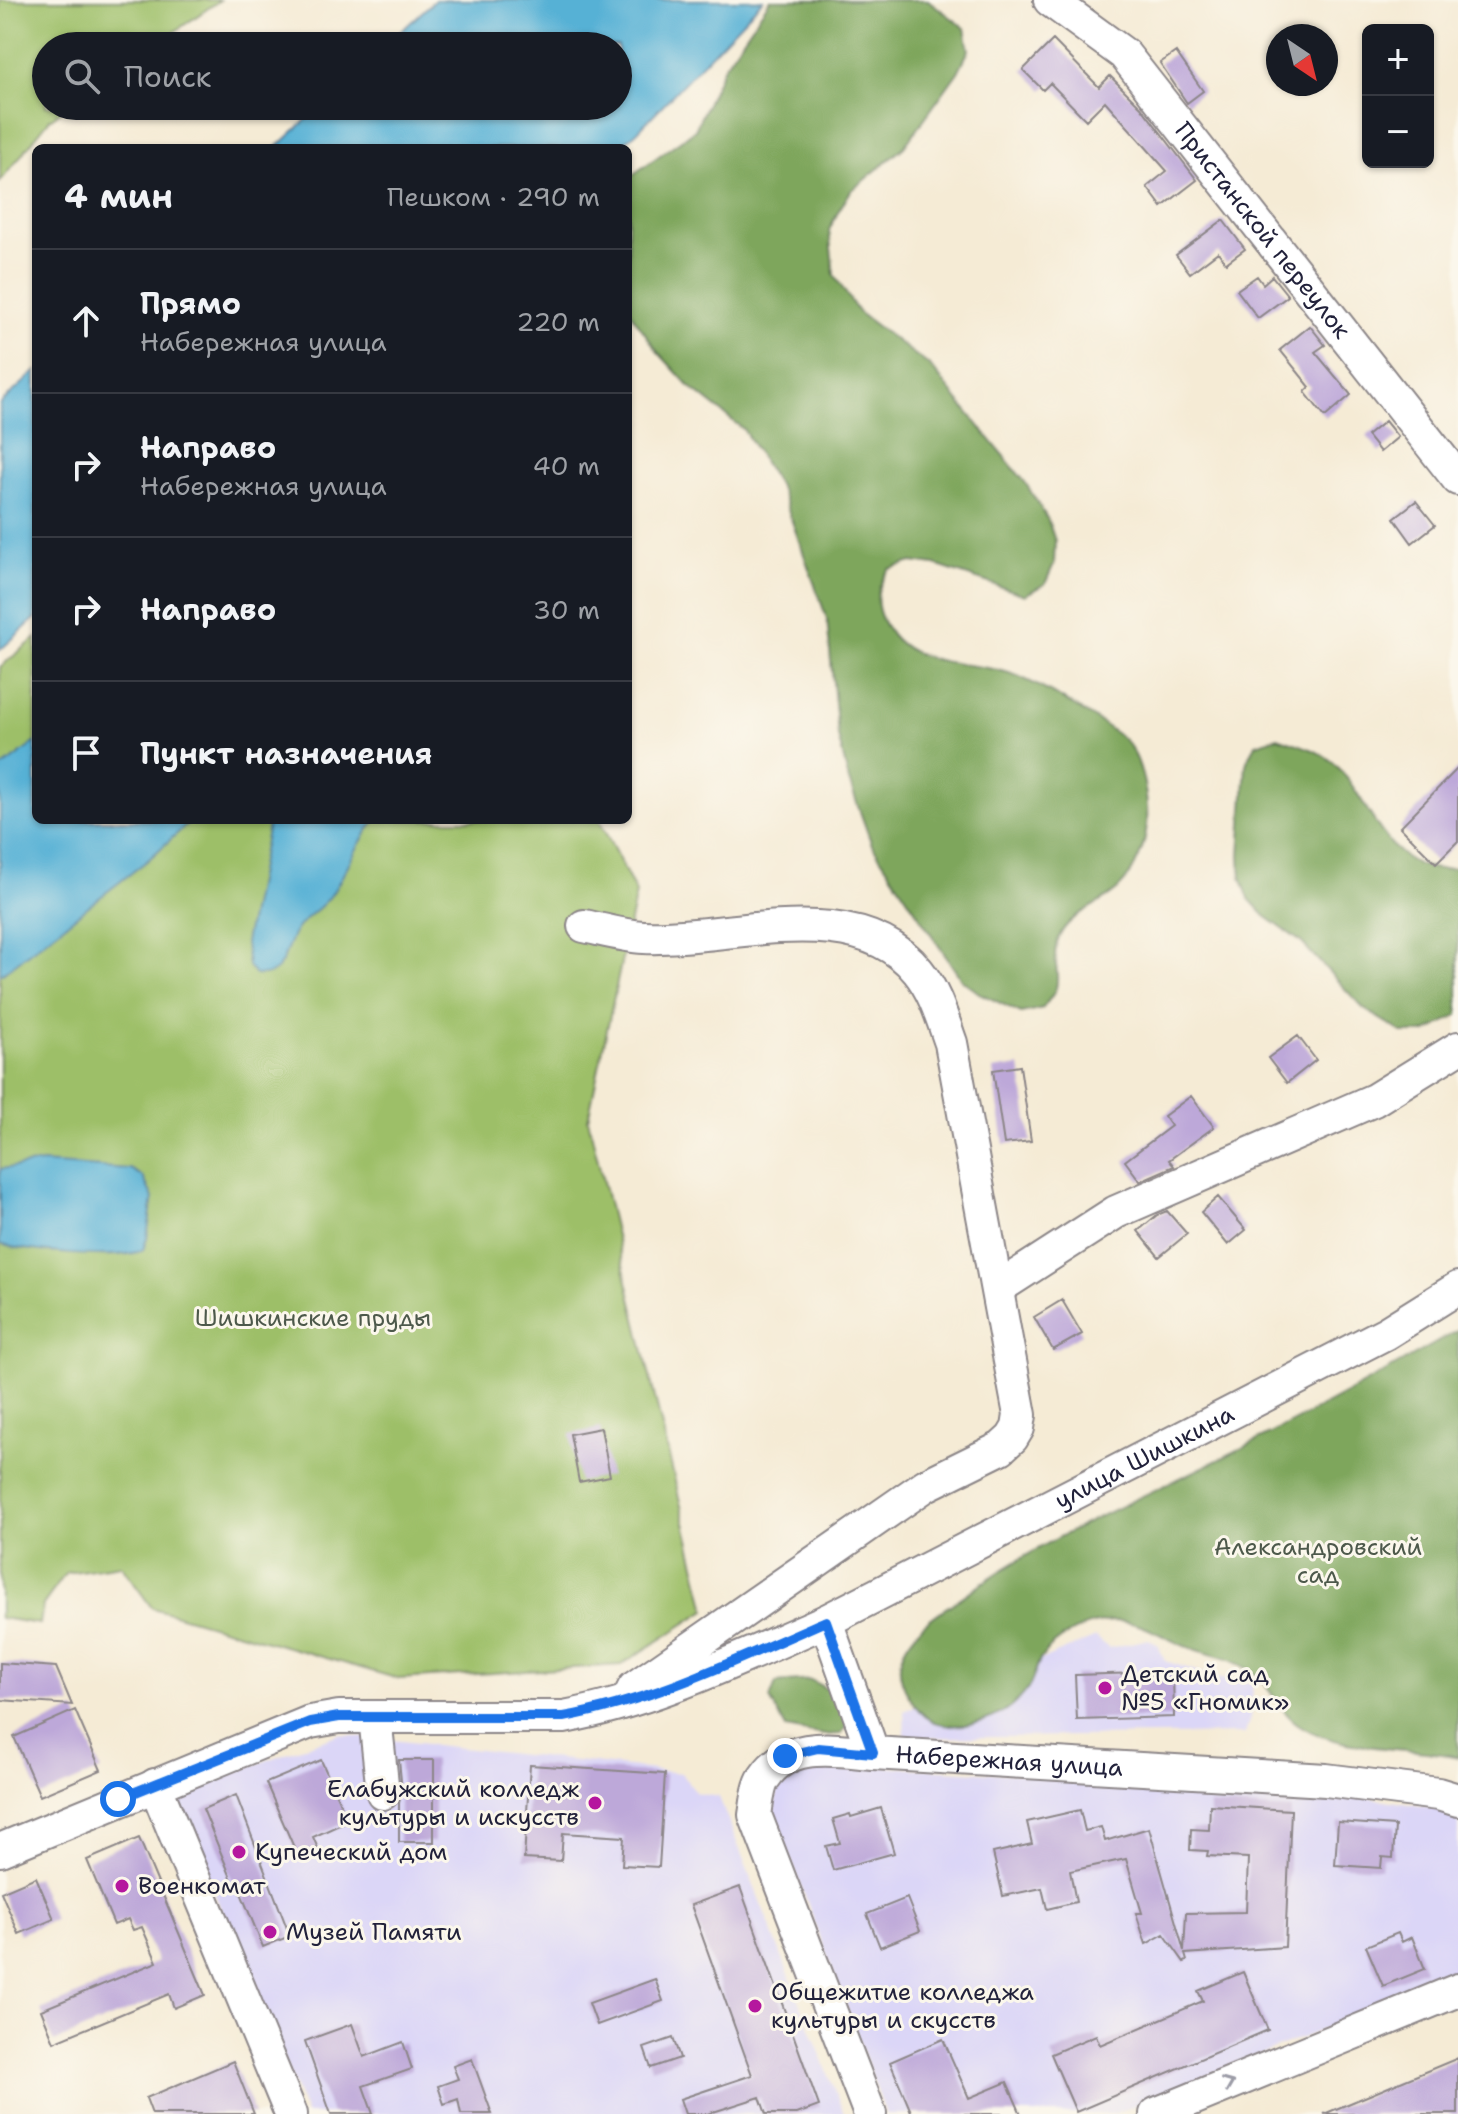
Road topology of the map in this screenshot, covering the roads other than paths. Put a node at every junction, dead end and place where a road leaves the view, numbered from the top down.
1 (1050, 0) edge
2 (1458, 479) edge
3 (584, 926) dead end
4 (1458, 1048) edge
5 (998, 1288) junction
6 (1458, 1288) edge
7 (826, 1621) junction
8 (625, 1704) junction
9 (375, 1717) junction
10 (873, 1753) junction
11 (155, 1785) junction
12 (383, 1793) dead end
13 (1458, 1800) edge
14 (0, 1850) edge
15 (1458, 1990) edge
16 (291, 2114) edge
17 (870, 2114) edge
18 (1156, 2114) edge

1 - 2 street, Пристанской переулок
3 - 5 street
4 - 5 street
5 - 8 street
6 - 7 street, улица Шишкина
7 - 8 street
7 - 10 street, Набережная улица
8 - 9 street
9 - 11 street
9 - 12 street
10 - 13 street, Набережная улица
10 - 17 street
11 - 14 street
11 - 16 street
18 -> 15 street

